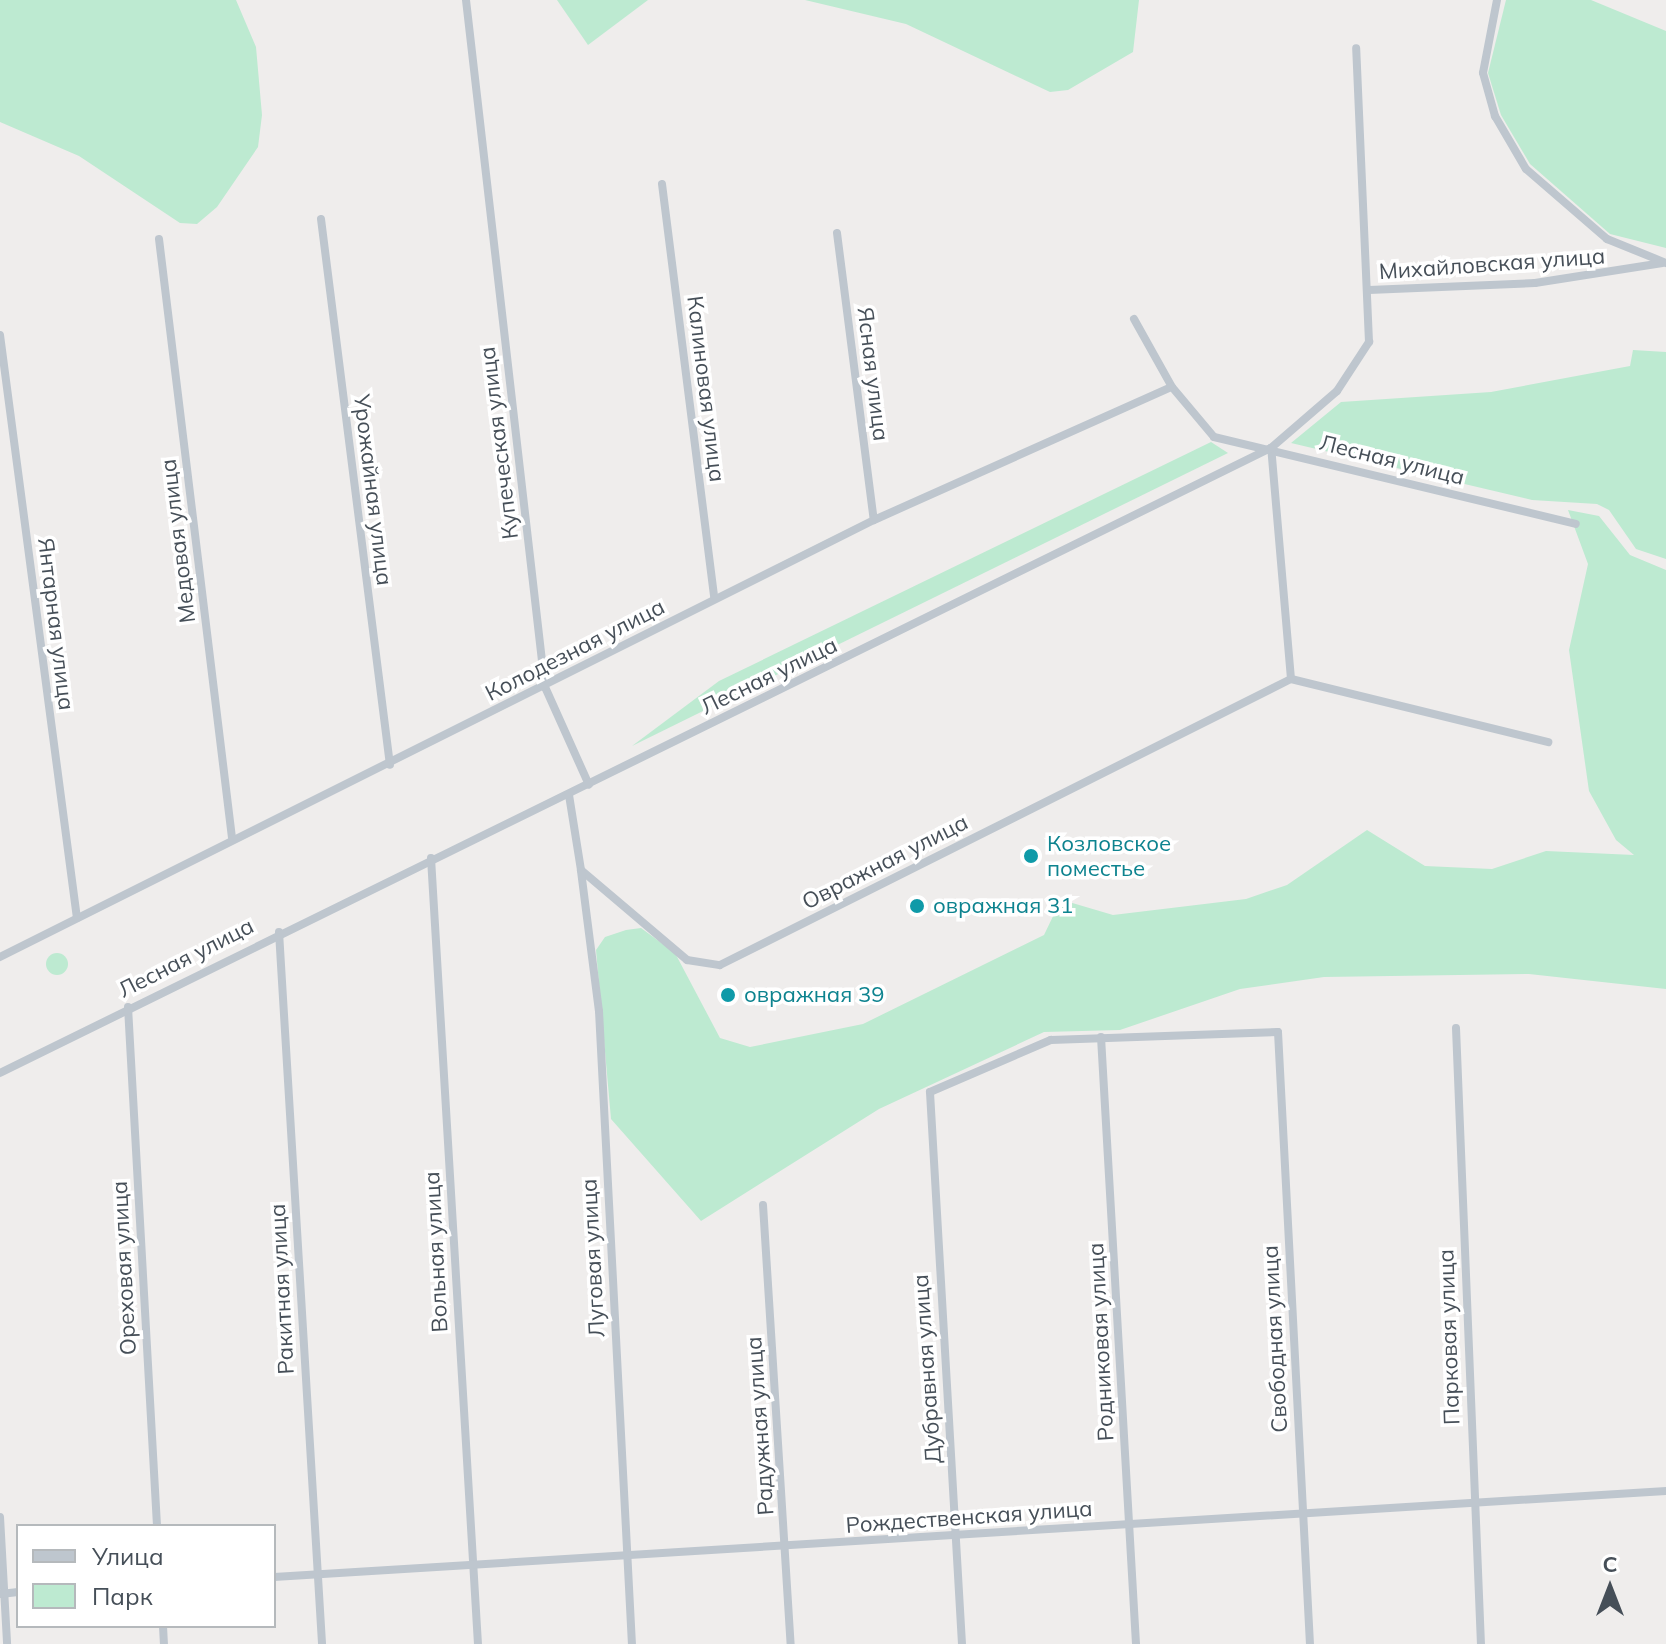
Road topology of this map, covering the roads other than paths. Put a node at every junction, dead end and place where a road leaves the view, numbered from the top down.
1 (466, 0) edge
2 (1497, 0) edge
3 (1356, 48) dead end
4 (662, 184) dead end
5 (321, 219) dead end
6 (837, 233) dead end
7 (159, 239) dead end
8 (1665, 262) edge
9 (1369, 290) junction
10 (1134, 319) dead end
11 (0, 335) edge
12 (1172, 387) junction
13 (1271, 448) junction
14 (874, 520) junction
15 (1576, 524) dead end
16 (714, 598) junction
17 (1291, 679) junction
18 (545, 687) junction
19 (1548, 742) dead end
20 (390, 765) junction
21 (589, 785) junction
22 (569, 795) junction
23 (232, 838) junction
24 (431, 858) junction
25 (581, 870) junction
26 (77, 918) junction
27 (279, 932) junction
28 (0, 957) edge
29 (128, 1007) junction
30 (1456, 1028) dead end
31 (1101, 1037) junction
32 (0, 1073) edge
33 (763, 1205) dead end
34 (1666, 1491) edge
35 (1473, 1503) junction
36 (1302, 1514) junction
37 (0, 1517) edge
38 (157, 1524) edge
39 (1130, 1525) junction
40 (957, 1536) junction
41 (787, 1547) junction
42 (627, 1554) junction
43 (472, 1564) junction
44 (317, 1574) junction
45 (276, 1577) edge
46 (2, 1593) edge
47 (7, 1644) edge
48 (322, 1644) edge
49 (478, 1644) edge
50 (632, 1644) edge
51 (791, 1644) edge
52 (962, 1644) edge
53 (1136, 1644) edge
54 (1310, 1644) edge
55 (1481, 1644) edge

1 - 18 street, Купеческая улица
2 - 8 street, Михайловская улица
3 - 9 street, Михайловская улица
4 - 16 street, Калиновая улица
5 - 20 street, Урожайная улица
6 - 14 street, Ясная улица
7 - 23 street, Медовая улица
8 - 9 street, Михайловская улица
9 - 13 street, Михайловская улица
10 - 12 street
11 - 26 street, Янтарная улица
12 - 13 street
12 - 14 street, Колодезная улица
13 - 15 street, Лесная улица
13 - 17 street
13 - 21 street, Лесная улица
14 - 16 street, Колодезная улица
16 - 18 street, Колодезная улица
17 - 19 street
17 - 25 street, Овражная улица
18 - 20 street, Колодезная улица
18 - 21 street, Купеческая улица
20 - 23 street, Колодезная улица
21 - 22 street, Лесная улица
22 - 24 street, Лесная улица
22 - 25 street
23 - 26 street, Колодезная улица
24 - 27 street, Лесная улица
24 - 43 street, Вольная улица
25 - 42 street, Луговая улица
26 - 28 street, Колодезная улица
27 - 29 street, Лесная улица
27 - 44 street, Ракитная улица
29 - 32 street, Лесная улица
29 - 38 street, Ореховая улица
30 - 35 street, Парковая улица
31 - 36 street, Свободная улица
31 - 39 street, Родниковая улица
31 - 40 street, Дубравная улица
33 - 41 street, Радужная улица
34 - 35 street, Рождественская улица
35 - 36 street, Рождественская улица
35 - 55 street, Парковая улица
36 - 39 street, Рождественская улица
36 - 54 street, Свободная улица
37 - 46 street
39 - 40 street, Рождественская улица
39 - 53 street, Родниковая улица
40 - 41 street, Рождественская улица
40 - 52 street, Дубравная улица
41 - 42 street, Рождественская улица
41 - 51 street, Радужная улица
42 - 43 street, Рождественская улица
42 - 50 street, Луговая улица
43 - 44 street, Рождественская улица
43 - 49 street, Вольная улица
44 - 45 street, Рождественская улица
44 - 48 street, Ракитная улица
46 - 47 street

